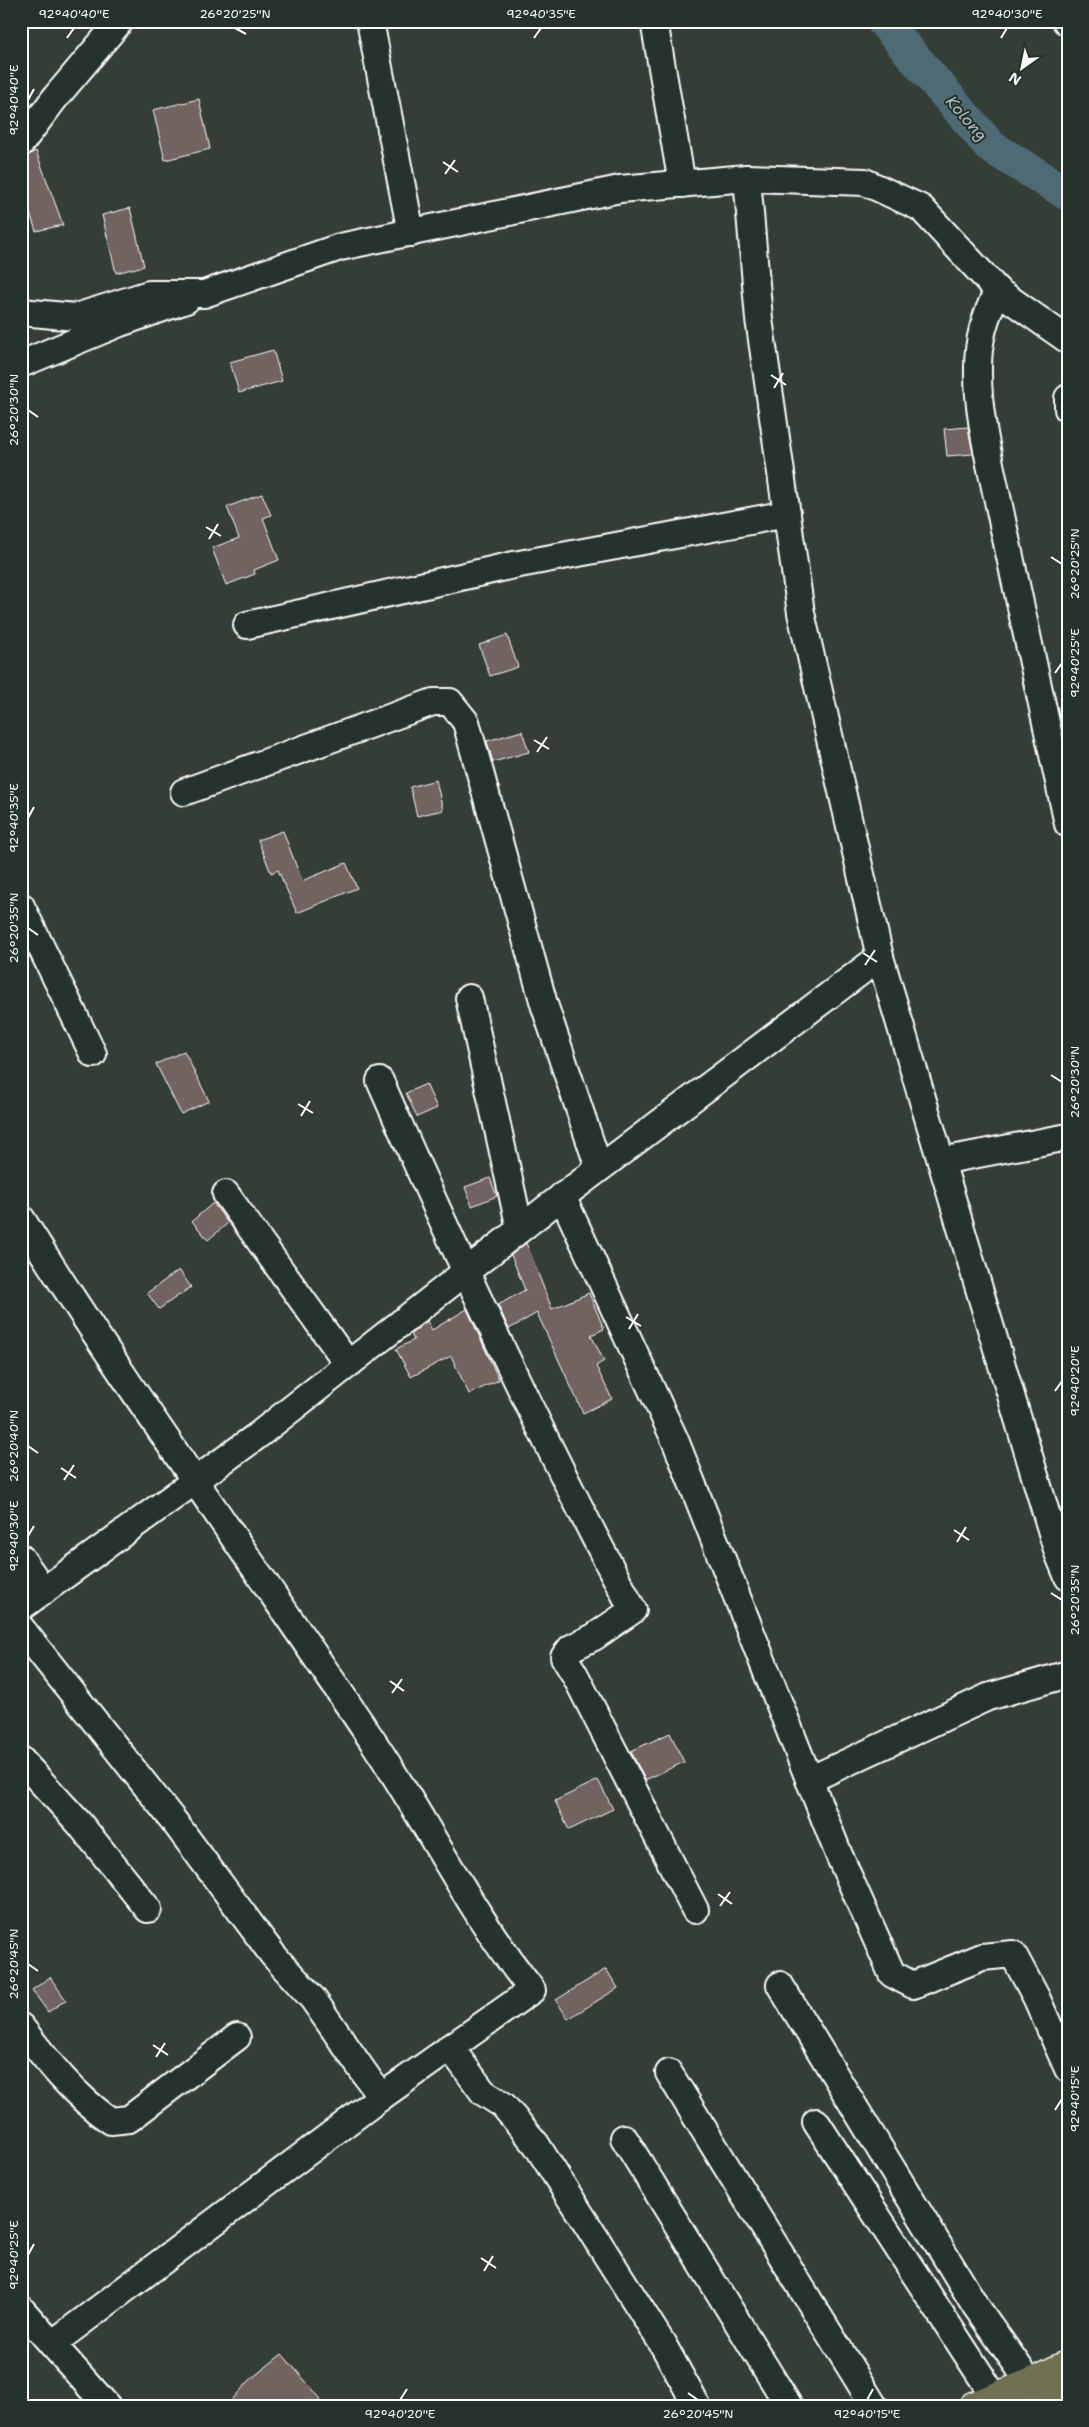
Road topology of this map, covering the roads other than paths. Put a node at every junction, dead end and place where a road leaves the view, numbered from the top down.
1 (120, 21) edge
2 (370, 21) edge
3 (654, 21) edge
4 (21, 144) edge
5 (747, 178) junction
6 (682, 184) junction
7 (411, 232) junction
8 (998, 291) junction
9 (204, 294) junction
10 (21, 312) edge
11 (1068, 340) edge
12 (21, 364) edge
13 (1068, 398) edge
14 (1068, 409) edge
15 (787, 514) junction
16 (247, 624) dead end
17 (184, 792) dead end
18 (1068, 824) edge
19 (21, 906) edge
20 (880, 957) junction
21 (469, 998) dead end
22 (93, 1054) dead end
23 (380, 1081) dead end
24 (1068, 1137) edge
25 (941, 1161) junction
26 (599, 1168) junction
27 (226, 1194) dead end
28 (562, 1196) junction
29 (21, 1218) edge
30 (520, 1229) junction
31 (465, 1273) junction
32 (348, 1364) junction
33 (195, 1481) junction
34 (21, 1558) edge
35 (1068, 1577) edge
36 (44, 1591) junction
37 (21, 1607) edge
38 (21, 1628) edge
39 (1068, 1674) edge
40 (21, 1760) edge
41 (810, 1780) junction
42 (148, 1909) dead end
43 (695, 1910) dead end
44 (780, 1985) dead end
45 (21, 2027) edge
46 (237, 2037) dead end
47 (450, 2047) junction
48 (1068, 2069) edge
49 (669, 2073) dead end
50 (381, 2097) junction
51 (816, 2122) dead end
52 (624, 2138) dead end
53 (21, 2309) edge
54 (52, 2344) junction
55 (1068, 2364) edge
56 (1068, 2390) edge
57 (1032, 2394) edge
58 (983, 2401) edge
59 (107, 2406) edge
60 (696, 2406) edge
61 (789, 2406) edge
62 (874, 2406) edge

1 - 4 street
2 - 7 street
3 - 6 street
5 - 6 street
5 - 8 street
5 - 15 street
6 - 7 street
7 - 9 street
8 - 11 street
8 - 18 street
9 - 10 street
9 - 12 street
13 - 14 street
15 - 16 street
15 - 20 street
17 - 26 street
19 - 22 street
20 - 25 street
20 - 26 street
21 - 30 street
23 - 31 street
24 - 25 street
25 - 35 street
26 - 28 street
27 - 32 street
28 - 30 street
28 - 41 street
29 - 33 street
30 - 31 street
31 - 32 street
31 - 43 street
32 - 33 street
33 - 36 street
33 - 47 street
34 - 36 street
36 - 37 street
38 - 50 street
39 - 41 street
40 - 42 street
41 - 48 street
44 - 57 street
45 - 46 street
47 - 50 street
47 - 60 street
49 - 62 street
50 - 54 street
51 - 58 street
52 - 61 street
53 - 54 street
54 - 59 street
55 - 57 main road
56 - 57 main road
57 - 58 main road

